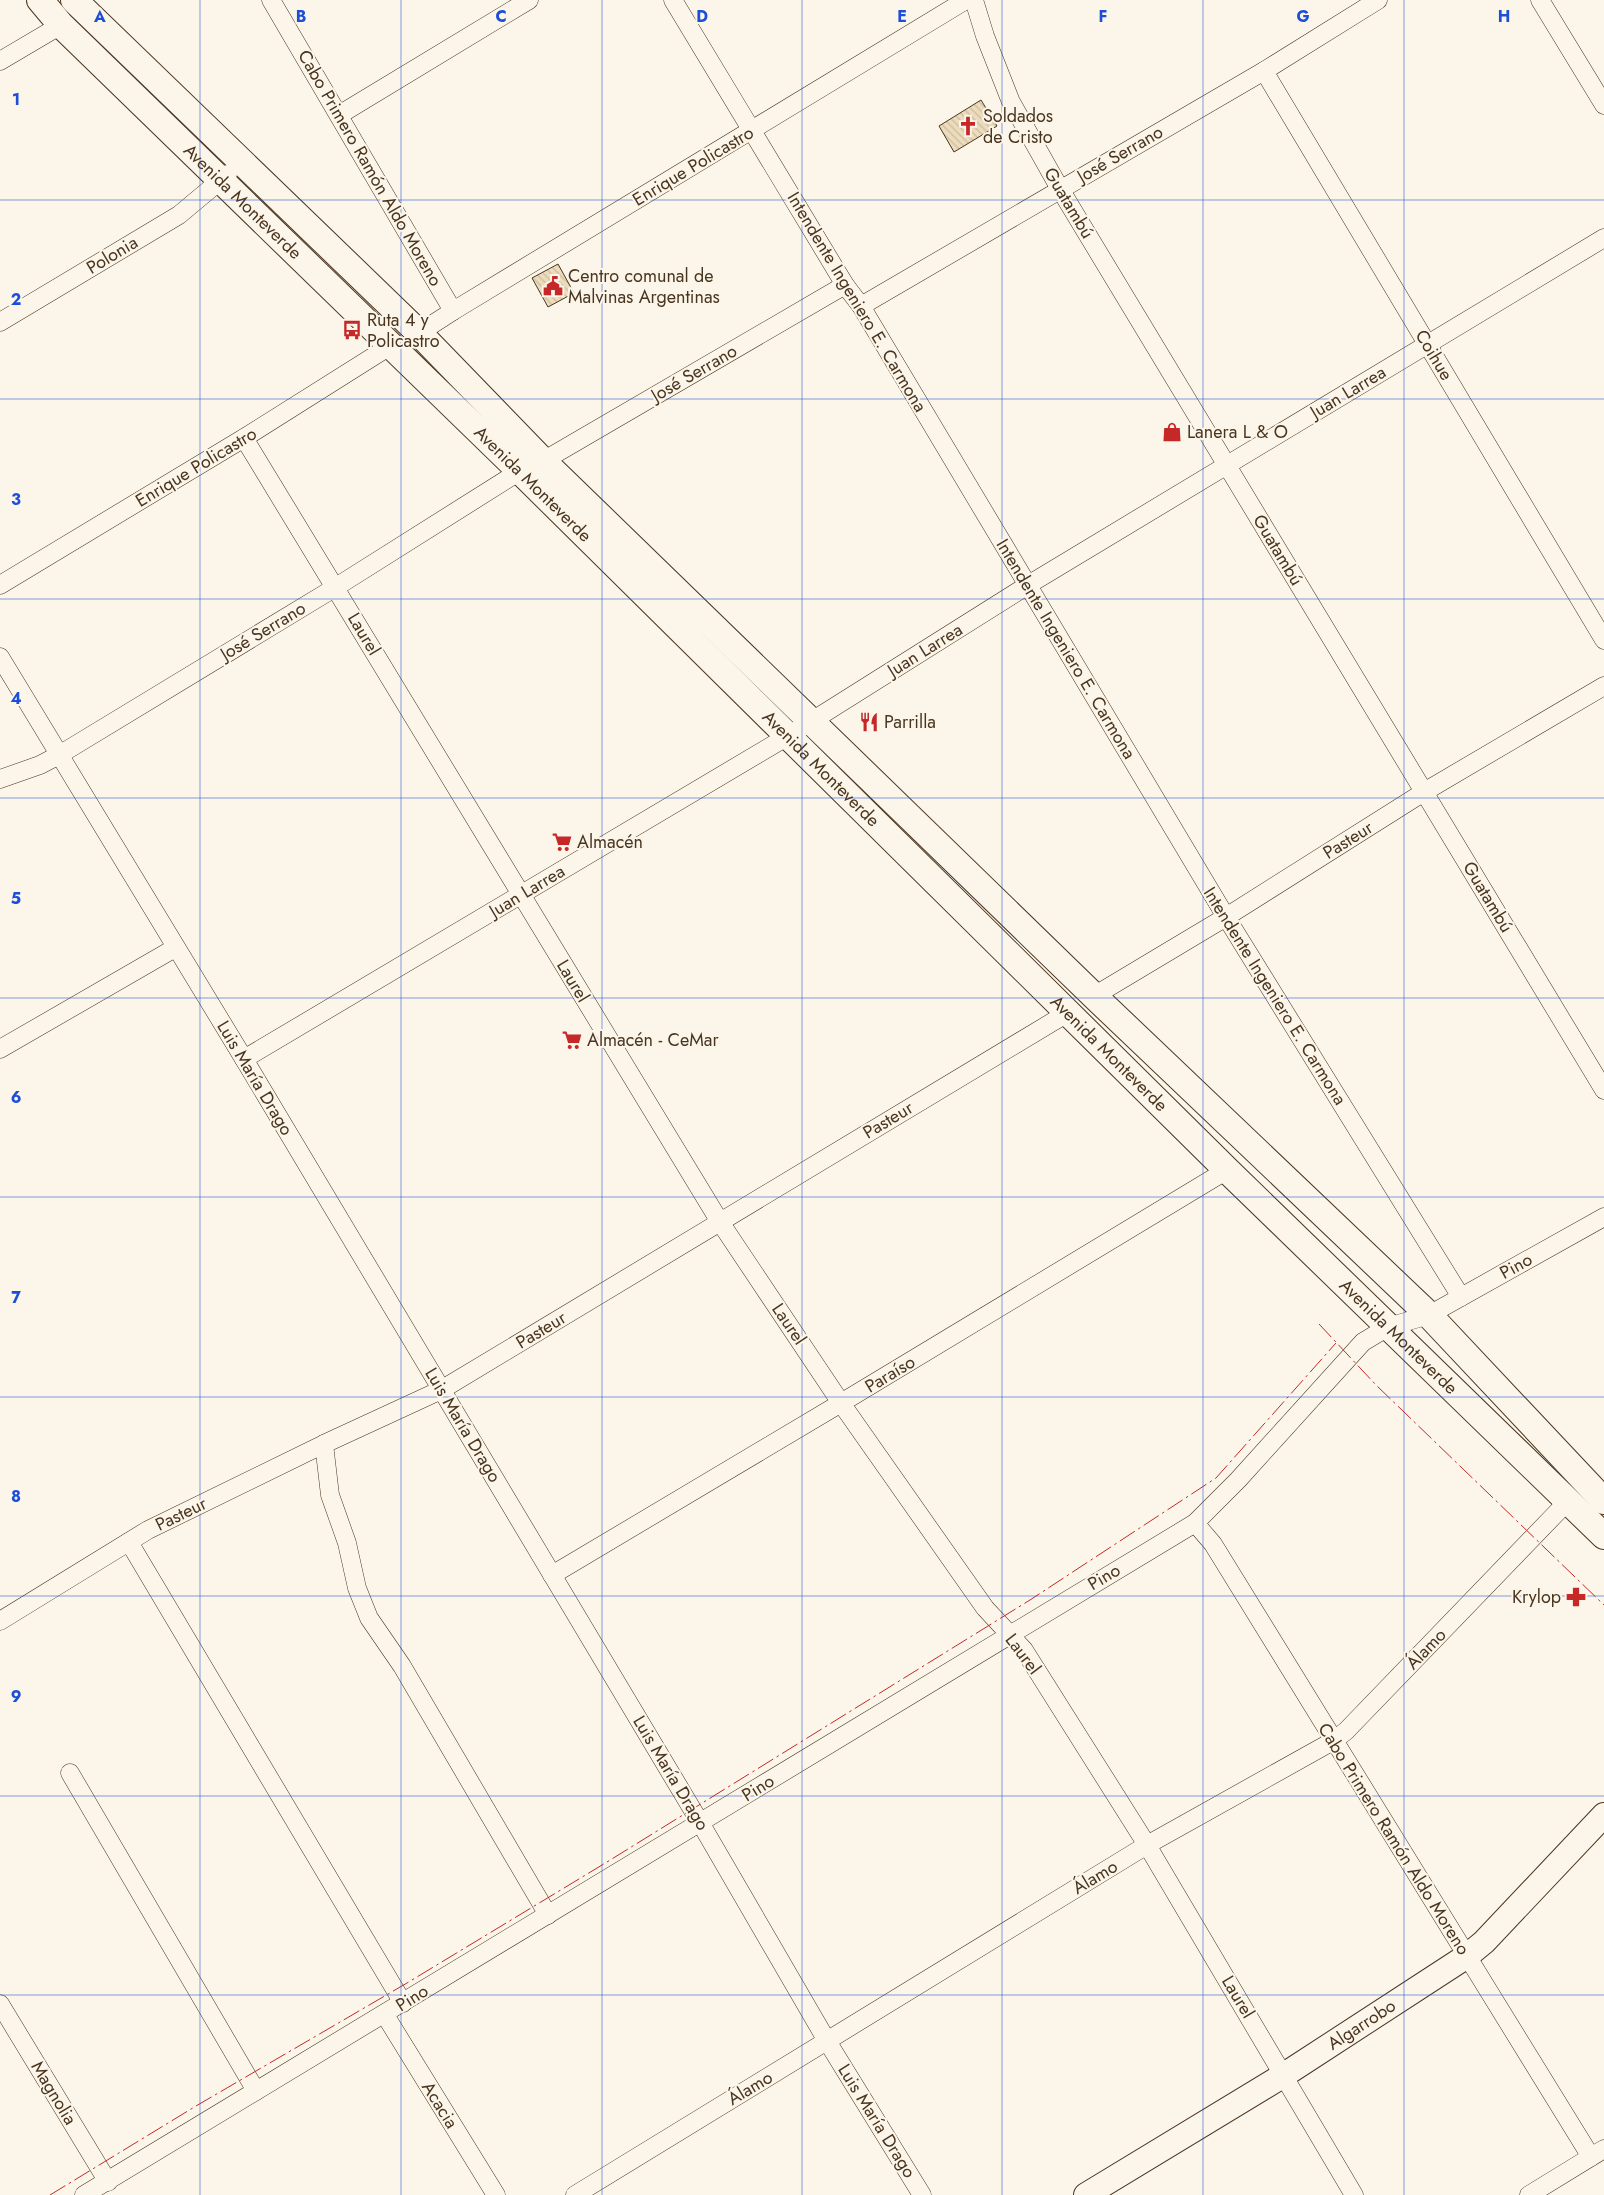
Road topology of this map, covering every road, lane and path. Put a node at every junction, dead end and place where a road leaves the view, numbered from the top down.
1 (40, 0) edge
2 (271, 0) edge
3 (529, 0) edge
4 (673, 0) edge
5 (966, 0) edge
6 (974, 0) edge
7 (1378, 0) edge
8 (1540, 0) edge
9 (81, 2) edge
10 (61, 25) junction
11 (0, 61) edge
12 (1264, 71) junction
13 (1604, 105) edge
14 (339, 114) junction
15 (752, 130) junction
16 (242, 162) junction
17 (221, 181) junction
18 (1060, 189) junction
19 (1604, 238) edge
20 (845, 285) junction
21 (861, 306) junction
22 (453, 311) junction
23 (0, 322) edge
24 (420, 333) junction
25 (1428, 344) junction
26 (390, 346) junction
27 (244, 438) junction
28 (1227, 465) junction
29 (531, 466) junction
30 (0, 585) edge
31 (1028, 585) junction
32 (336, 587) junction
33 (1604, 640) edge
34 (0, 658) edge
35 (1604, 686) edge
36 (811, 720) junction
37 (788, 736) junction
38 (59, 755) junction
39 (0, 779) edge
40 (1424, 792) junction
41 (520, 895) junction
42 (1226, 917) junction
43 (175, 948) junction
44 (1094, 996) junction
45 (1069, 1012) junction
46 (0, 1049) edge
47 (244, 1059) junction
48 (1604, 1090) edge
49 (1226, 1170) junction
50 (1604, 1217) edge
51 (720, 1222) junction
52 (1461, 1297) junction
53 (1429, 1315) junction
54 (1388, 1326) junction
55 (441, 1390) junction
56 (842, 1403) junction
57 (324, 1444) junction
58 (1568, 1501) junction
59 (1604, 1501) edge
60 (1195, 1522) junction
61 (1604, 1536) edge
62 (129, 1542) junction
63 (552, 1575) junction
64 (0, 1621) edge
65 (1010, 1634) junction
66 (1333, 1741) junction
67 (70, 1773) dead end
68 (1604, 1815) edge
69 (701, 1824) junction
70 (1147, 1845) junction
71 (548, 1915) junction
72 (1467, 1956) junction
73 (403, 2003) junction
74 (0, 2004) edge
75 (385, 2015) junction
76 (827, 2041) junction
77 (1284, 2075) junction
78 (256, 2091) junction
79 (1598, 2153) edge
80 (108, 2182) junction
81 (90, 2194) edge
82 (496, 2195) edge
83 (575, 2195) edge
84 (922, 2195) edge
85 (1086, 2195) edge
86 (1354, 2195) edge
87 (1528, 2195) edge

1 - 10 main road, Avenida Monteverde
2 - 14 street, Cabo Primero Ramón Aldo Moreno
3 - 14 street
4 - 15 street, Intendente Ingeniero E. Carmona
5 - 15 street, Enrique Policastro
6 - 18 street, Guatambú
7 - 12 street, José Serrano
8 - 13 street
9 - 16 main road, Avenida Monteverde
10 - 11 street
10 - 17 main road, Avenida Monteverde
12 - 18 street, José Serrano
12 - 25 street, Coihue
14 - 22 street, Cabo Primero Ramón Aldo Moreno
15 - 20 street, Intendente Ingeniero E. Carmona
15 - 22 street, Enrique Policastro
16 - 17 street, Polonia
16 - 24 main road, Avenida Monteverde
17 - 23 street, Polonia
17 - 26 main road, Avenida Monteverde
18 - 21 street, José Serrano
18 - 28 street, Guatambú
19 - 25 street, Juan Larrea
20 - 21 street, Intendente Ingeniero E. Carmona
20 - 29 street, José Serrano
21 - 31 street, Intendente Ingeniero E. Carmona
22 - 24 street, Enrique Policastro
24 - 29 main road, Avenida Monteverde
25 - 28 street, Juan Larrea
25 - 33 street, Coihue
26 - 27 street, Enrique Policastro
26 - 29 main road, Avenida Monteverde
27 - 30 street, Enrique Policastro
27 - 32 street, Laurel
28 - 31 street, Juan Larrea
28 - 40 street, Guatambú
29 - 32 street, José Serrano
29 - 36 main road, Avenida Monteverde
29 - 37 main road, Avenida Monteverde
31 - 36 street, Juan Larrea
31 - 42 street, Intendente Ingeniero E. Carmona
32 - 38 street, José Serrano
32 - 41 street, Laurel
34 - 38 street, Luis María Drago
35 - 40 street, Pasteur
36 - 37 street, Juan Larrea
36 - 44 main road, Avenida Monteverde
37 - 41 street, Juan Larrea
37 - 45 main road, Avenida Monteverde
38 - 39 street, José Serrano
38 - 43 street, Luis María Drago
40 - 42 street, Pasteur
40 - 48 street, Guatambú
41 - 47 street, Juan Larrea
41 - 51 street, Laurel
42 - 44 street, Pasteur
42 - 52 street, Intendente Ingeniero E. Carmona
43 - 46 street
43 - 47 street, Luis María Drago
44 - 53 main road, Avenida Monteverde
45 - 49 main road, Avenida Monteverde
45 - 51 street, Pasteur
47 - 55 street, Luis María Drago
49 - 54 main road, Avenida Monteverde
49 - 56 street, Paraíso
50 - 52 street, Pino
51 - 55 street, Pasteur
51 - 56 street, Laurel
52 - 53 street, Pino
53 - 54 street, Pino
53 - 59 main road, Avenida Monteverde
54 - 58 main road, Avenida Monteverde
54 - 60 street, Pino
55 - 57 street, Pasteur
55 - 63 street, Luis María Drago
56 - 63 street, Paraíso
56 - 65 street, Laurel
57 - 62 street, Pasteur
57 - 71 street
58 - 61 main road, Avenida Monteverde
58 - 66 street, Álamo
60 - 65 street, Pino
60 - 66 street, Cabo Primero Ramón Aldo Moreno
62 - 64 street, Pasteur
62 - 73 street
63 - 69 street, Luis María Drago
65 - 69 street, Pino
65 - 70 street, Laurel
66 - 70 street, Álamo
66 - 72 street, Cabo Primero Ramón Aldo Moreno
67 - 78 street
68 - 72 street, Algarrobo
69 - 71 street, Pino
69 - 76 street, Luis María Drago
70 - 76 street, Álamo
70 - 77 street, Laurel
71 - 73 street, Pino
72 - 77 street, Algarrobo
72 - 79 street, Cabo Primero Ramón Aldo Moreno
73 - 75 street, Pino
74 - 80 street, Magnolia
75 - 78 street, Pino
75 - 82 street, Acacia
76 - 83 street, Álamo
76 - 84 street, Luis María Drago
77 - 85 street, Algarrobo
77 - 86 street, Laurel
78 - 80 street, Pino
79 - 87 street
80 - 81 street, Pino

